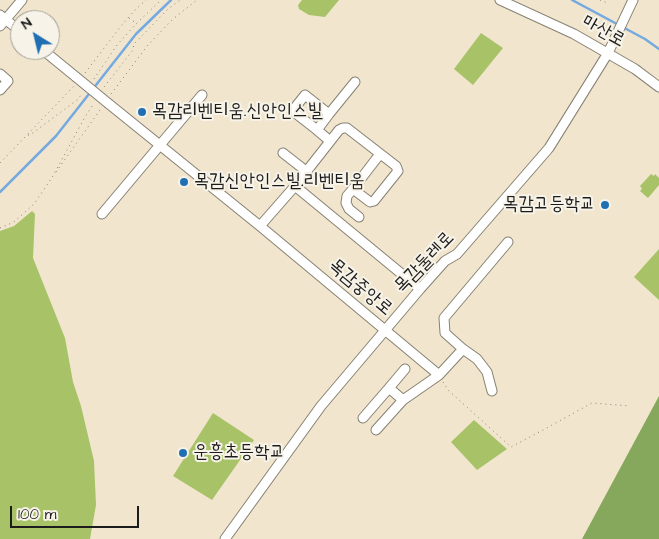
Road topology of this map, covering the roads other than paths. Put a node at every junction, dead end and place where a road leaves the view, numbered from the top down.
1 (22, 0) edge
2 (500, 0) edge
3 (633, 0) edge
4 (2, 20) edge
5 (608, 53) junction
6 (55, 60) edge
7 (0, 74) edge
8 (355, 82) dead end
9 (659, 86) edge
10 (0, 90) edge
11 (202, 95) dead end
12 (329, 114) junction
13 (317, 130) junction
14 (330, 141) junction
15 (160, 145) junction
16 (283, 153) dead end
17 (380, 154) junction
18 (306, 171) junction
19 (295, 186) junction
20 (353, 189) junction
21 (102, 214) dead end
22 (358, 217) dead end
23 (260, 226) junction
24 (508, 242) dead end
25 (420, 289) junction
26 (385, 330) junction
27 (463, 349) junction
28 (406, 370) dead end
29 (439, 375) junction
30 (390, 388) junction
31 (492, 391) dead end
32 (403, 400) junction
33 (363, 418) dead end
34 (376, 430) dead end
35 (225, 539) edge

1 - 4 street
2 - 5 street, 마산로
3 - 5 street, 목감둘레로
5 - 9 street, 마산로
5 - 25 street, 목감둘레로
6 - 15 street, 목감중앙로, bridge
7 - 10 street
8 - 12 street
11 - 15 street
12 - 13 street
12 - 13 street
13 - 14 street
14 - 17 street
14 - 18 street
15 - 21 street
15 - 23 street, 목감중앙로
16 - 18 street
17 - 20 street
17 - 20 street
18 - 19 street
19 - 23 street
19 - 25 street, 목감중앙로
20 - 22 street
23 - 26 street, 목감중앙로
24 - 27 street
25 - 26 street, 목감둘레로
26 - 29 street, 목감중앙로
26 - 35 street, 목감둘레로
27 - 29 street
27 - 31 street
28 - 30 street
29 - 32 street
30 - 32 street
30 - 33 street
32 - 34 street

